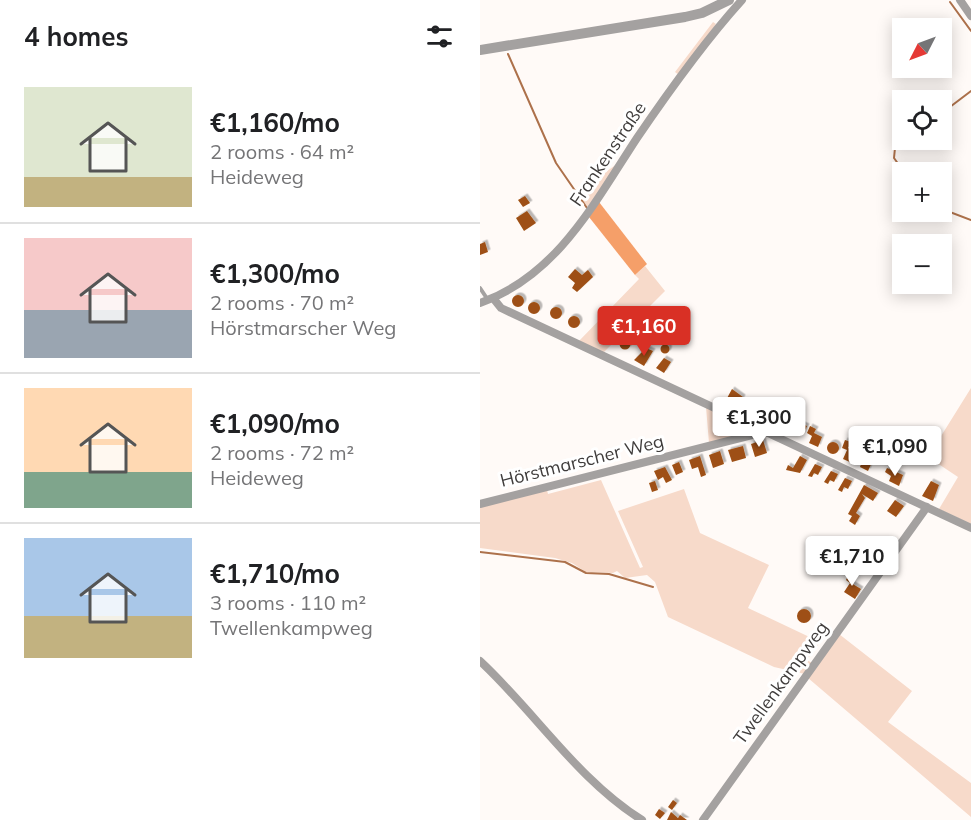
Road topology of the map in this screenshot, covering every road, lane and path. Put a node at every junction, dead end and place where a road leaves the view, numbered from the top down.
1 (729, 0) edge
2 (742, 0) edge
3 (960, 0) edge
4 (969, 10) edge
5 (480, 50) edge
6 (480, 288) edge
7 (487, 300) edge
8 (758, 427) junction
9 (480, 504) edge
10 (927, 507) junction
11 (971, 528) edge
12 (480, 662) edge
13 (642, 820) edge
14 (704, 820) edge

1 - 5 street
2 - 7 street, Frankenstraße
3 - 4 street
6 - 7 lane
7 - 8 street
8 - 9 street, Hörstmarscher Weg
8 - 10 street
10 - 11 street
10 - 14 street, Twellenkampweg
12 - 13 street

